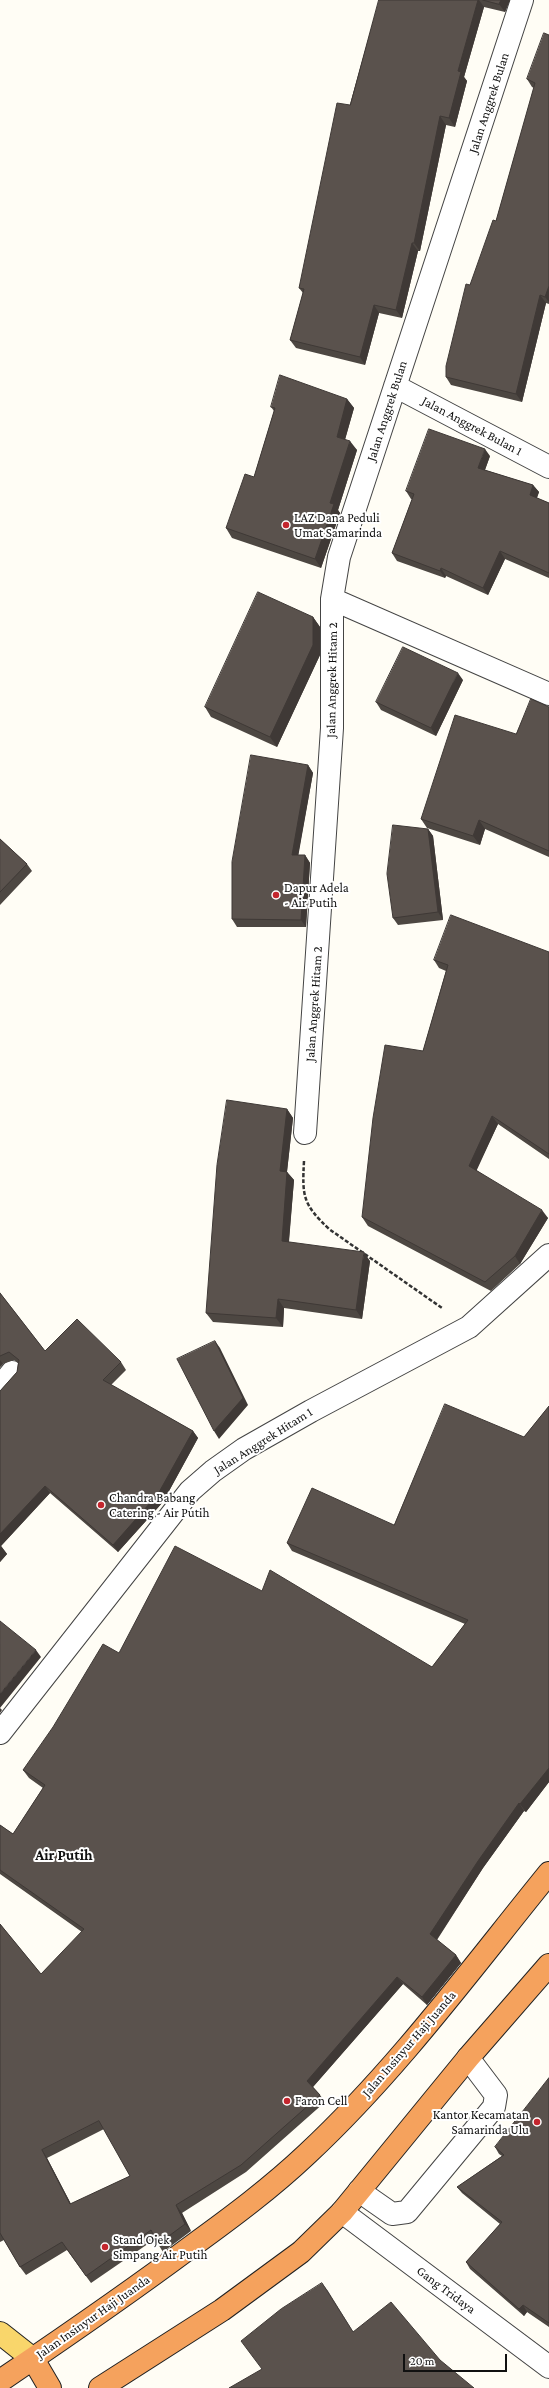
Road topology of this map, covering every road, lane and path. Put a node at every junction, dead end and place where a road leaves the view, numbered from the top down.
1 (522, 0) edge
2 (395, 386) junction
3 (549, 467) edge
4 (332, 599) junction
5 (549, 694) edge
6 (305, 1133) joint
7 (549, 1255) edge
8 (469, 1327) junction
9 (0, 1733) edge
10 (549, 1873) edge
11 (549, 1965) edge
12 (468, 2058) junction
13 (359, 2191) junction
14 (342, 2212) junction
15 (0, 2333) edge
16 (33, 2359) junction
17 (549, 2367) edge
18 (0, 2381) edge
19 (50, 2388) edge
20 (100, 2388) edge

1 - 2 street, Jalan Anggrek Bulan
2 - 3 street, Jalan Anggrek Bulan 1
2 - 4 street, Jalan Anggrek Bulan
4 - 5 street
4 - 6 street, Jalan Anggrek Hitam 2
6 - 8 path
7 - 8 street, Jalan Anggrek Hitam 1
8 - 9 street, Jalan Anggrek Hitam 1
10 - 16 highway, Jalan Insinyur Haji Juanda
11 - 12 highway
12 - 13 highway
12 - 13 street
13 - 14 highway
14 - 17 street, Gang Tridaya
14 - 20 highway
15 - 16 main road
16 - 18 highway, Jalan Insinyur Haji Juanda
16 - 19 highway

